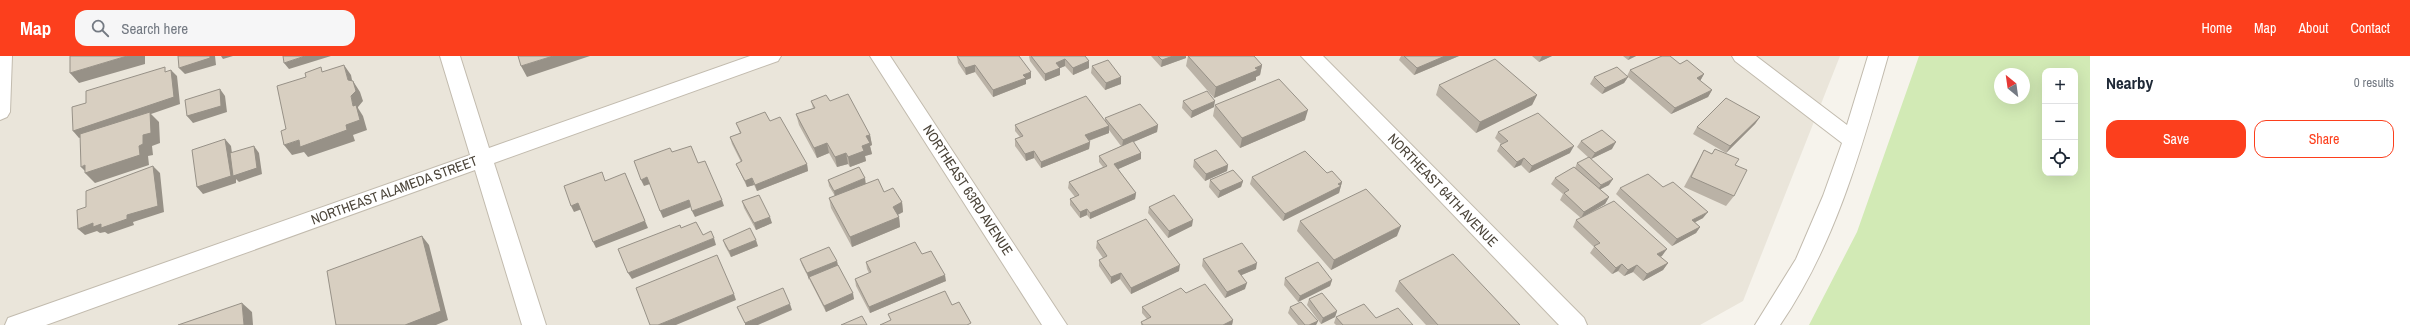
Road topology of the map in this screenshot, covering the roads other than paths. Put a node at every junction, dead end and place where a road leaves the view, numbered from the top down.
1 (2, 56) edge
2 (450, 56) edge
3 (771, 56) edge
4 (880, 56) edge
5 (1311, 56) edge
6 (1742, 56) edge
7 (1878, 56) edge
8 (0, 112) edge
9 (1853, 140) junction
10 (482, 158) junction
11 (17, 325) edge
12 (534, 325) edge
13 (1055, 325) edge
14 (1575, 325) edge
15 (1767, 325) edge

1 - 8 street
2 - 10 street
3 - 10 street, NORTHEAST ALAMEDA STREET
4 - 13 street, NORTHEAST 63RD AVENUE
5 - 14 street, NORTHEAST 64TH AVENUE
6 - 9 street
7 - 9 street
9 - 15 street
10 - 11 street, NORTHEAST ALAMEDA STREET
10 - 12 street

